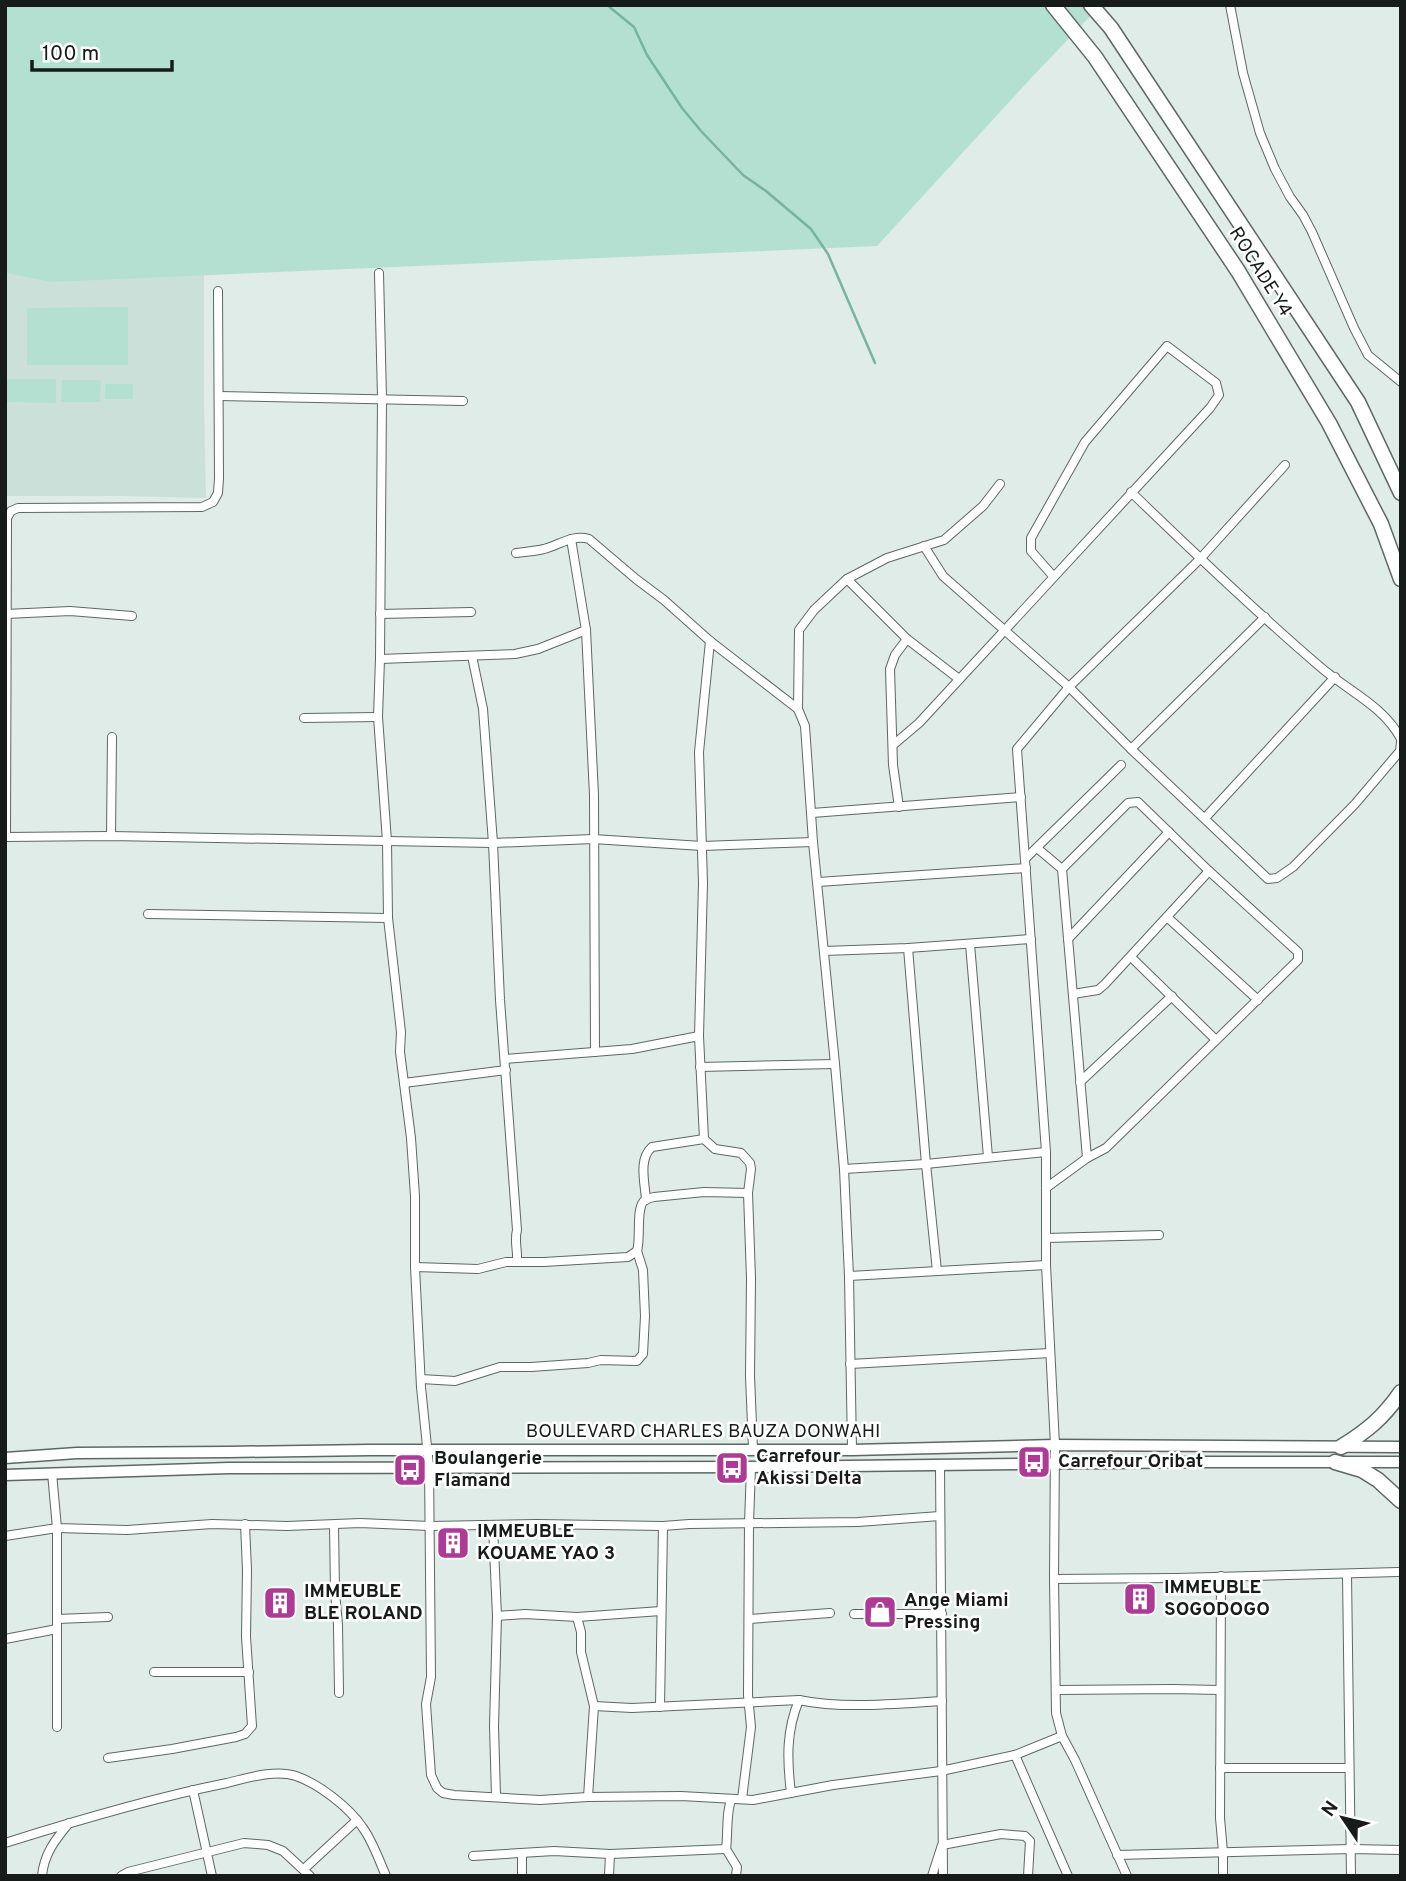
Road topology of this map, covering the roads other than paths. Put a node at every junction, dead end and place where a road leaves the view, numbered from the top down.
1 (1053, 5) edge
2 (1091, 5) edge
3 (1230, 5) edge
4 (379, 273) dead end
5 (218, 291) dead end
6 (1401, 382) edge
7 (219, 396) junction
8 (382, 398) junction
9 (463, 401) dead end
10 (1285, 465) dead end
11 (999, 484) dead end
12 (1131, 492) junction
13 (1401, 493) edge
14 (571, 538) junction
15 (924, 546) junction
16 (516, 553) dead end
17 (1200, 559) junction
18 (1053, 576) junction
19 (847, 579) junction
20 (1401, 579) edge
21 (6, 610) edge
22 (471, 612) dead end
23 (380, 614) junction
24 (132, 616) dead end
25 (1265, 617) junction
26 (1003, 629) junction
27 (586, 630) junction
28 (907, 639) junction
29 (710, 641) junction
30 (472, 656) junction
31 (380, 659) junction
32 (1335, 677) junction
33 (959, 679) junction
34 (1069, 687) junction
35 (798, 709) junction
36 (378, 717) junction
37 (304, 719) dead end
38 (112, 737) dead end
39 (1401, 741) edge
40 (893, 745) junction
41 (1131, 749) junction
42 (1121, 765) dead end
43 (1021, 797) junction
44 (898, 807) junction
45 (811, 813) junction
46 (1205, 818) junction
47 (1170, 832) junction
48 (111, 836) junction
49 (6, 837) edge
50 (593, 839) junction
51 (387, 841) junction
52 (813, 842) junction
53 (493, 843) junction
54 (702, 845) junction
55 (1037, 848) junction
56 (1026, 864) junction
57 (1062, 869) junction
58 (1209, 871) junction
59 (818, 881) junction
60 (148, 914) dead end
61 (1167, 917) junction
62 (388, 918) junction
63 (1031, 939) junction
64 (1068, 939) junction
65 (970, 944) junction
66 (908, 948) junction
67 (824, 951) junction
68 (1131, 957) junction
69 (1073, 994) junction
70 (1172, 996) junction
71 (1258, 1000) junction
72 (699, 1035) junction
73 (1216, 1040) junction
74 (595, 1052) junction
75 (505, 1059) junction
76 (835, 1064) junction
77 (700, 1067) junction
78 (506, 1070) junction
79 (1080, 1082) junction
80 (404, 1083) junction
81 (704, 1139) junction
82 (1046, 1152) junction
83 (988, 1157) junction
84 (1087, 1158) junction
85 (926, 1164) junction
86 (844, 1169) junction
87 (1046, 1188) junction
88 (748, 1193) junction
89 (646, 1199) junction
90 (1159, 1236) dead end
91 (1046, 1238) junction
92 (637, 1251) junction
93 (517, 1262) junction
94 (1046, 1265) junction
95 (415, 1267) junction
96 (937, 1271) junction
97 (849, 1276) junction
98 (1050, 1353) junction
99 (850, 1364) junction
100 (421, 1379) junction
101 (1401, 1392) edge
102 (1055, 1445) junction
103 (1341, 1447) junction
104 (1401, 1447) edge
105 (753, 1449) junction
106 (428, 1450) junction
107 (852, 1450) junction
108 (5, 1458) edge
109 (1335, 1462) junction
110 (1401, 1462) edge
111 (1054, 1463) junction
112 (940, 1465) junction
113 (429, 1466) junction
114 (751, 1467) junction
115 (52, 1474) junction
116 (5, 1475) edge
117 (1401, 1501) edge
118 (940, 1516) junction
119 (749, 1523) junction
120 (245, 1524) junction
121 (334, 1525) junction
122 (430, 1526) junction
123 (493, 1526) junction
124 (663, 1526) junction
125 (57, 1528) junction
126 (5, 1536) edge
127 (1398, 1572) dead end
128 (1347, 1574) junction
129 (1221, 1576) junction
130 (1054, 1579) junction
131 (661, 1611) junction
132 (830, 1613) dead end
133 (854, 1614) dead end
134 (942, 1614) junction
135 (497, 1616) junction
136 (108, 1617) dead end
137 (577, 1617) junction
138 (749, 1619) junction
139 (57, 1624) junction
140 (5, 1639) edge
141 (154, 1672) dead end
142 (249, 1672) junction
143 (1056, 1690) junction
144 (1220, 1690) junction
145 (339, 1693) dead end
146 (799, 1700) junction
147 (748, 1701) junction
148 (942, 1701) junction
149 (594, 1706) junction
150 (660, 1707) junction
151 (57, 1727) dead end
152 (1062, 1737) junction
153 (1015, 1755) junction
154 (108, 1758) dead end
155 (1220, 1768) junction
156 (1348, 1768) junction
157 (941, 1771) junction
158 (193, 1790) junction
159 (791, 1793) junction
160 (495, 1796) junction
161 (588, 1797) junction
162 (732, 1799) junction
163 (742, 1799) junction
164 (356, 1820) junction
165 (69, 1823) junction
166 (5, 1843) edge
167 (942, 1845) junction
168 (726, 1849) junction
169 (1351, 1849) junction
170 (1401, 1850) edge
171 (207, 1852) junction
172 (1223, 1852) junction
173 (522, 1854) junction
174 (610, 1854) junction
175 (1117, 1855) junction
176 (473, 1856) dead end
177 (304, 1869) junction
178 (42, 1876) edge
179 (121, 1876) edge
180 (212, 1876) edge
181 (310, 1876) edge
182 (386, 1876) edge
183 (522, 1876) edge
184 (609, 1876) edge
185 (736, 1876) edge
186 (932, 1876) edge
187 (943, 1876) edge
188 (1028, 1876) edge
189 (1068, 1876) edge
190 (1127, 1876) edge
191 (1223, 1876) edge
192 (1351, 1876) edge

1 - 20 highway, ROCADE Y4
2 - 13 highway, ROCADE Y4
3 - 6 street
4 - 8 street
5 - 7 street
7 - 8 street
7 - 21 street
8 - 9 street
8 - 23 street
10 - 17 street
11 - 15 street
12 - 17 street
12 - 18 street
12 - 18 street
14 - 16 street
14 - 27 street
14 - 29 street
15 - 19 street
15 - 26 street
17 - 25 street
17 - 34 street
18 - 26 street
19 - 28 street
19 - 35 street
21 - 24 street
21 - 49 street
22 - 23 street
23 - 31 street
25 - 32 street
25 - 41 street
26 - 33 street
26 - 34 street
27 - 30 street
27 - 50 street
28 - 33 street
28 - 40 street
29 - 35 street
29 - 54 street
30 - 31 street
30 - 53 street
31 - 36 street
32 - 39 street
32 - 46 street
33 - 40 street
34 - 41 street
34 - 43 street
35 - 45 street
36 - 37 street
36 - 51 street
38 - 48 street
39 - 46 street
40 - 44 street
41 - 46 street
42 - 55 street
43 - 44 street
43 - 56 street
44 - 45 street
45 - 52 street
47 - 57 street
47 - 58 street
47 - 64 street
48 - 49 street
48 - 51 street
50 - 53 street
50 - 54 street
50 - 74 street
51 - 53 street
51 - 62 street
52 - 54 street
52 - 59 street
53 - 75 street
54 - 72 street
55 - 56 street
55 - 57 street
56 - 59 street
56 - 63 street
57 - 64 street
58 - 61 street
58 - 71 street
59 - 67 street
60 - 62 street
61 - 68 street
61 - 71 street
62 - 80 street
63 - 65 street
63 - 82 street
64 - 69 street
65 - 66 street
65 - 83 street
66 - 67 street
66 - 85 street
67 - 76 street
68 - 69 street
68 - 70 street
69 - 79 street
70 - 73 street
70 - 79 street
71 - 73 street
72 - 74 street
72 - 77 street
73 - 84 street
74 - 75 street
75 - 78 street
76 - 77 street
76 - 86 street
77 - 81 street
78 - 80 street
78 - 93 street
79 - 84 street
80 - 95 street
81 - 88 street
81 - 89 street
82 - 83 street
82 - 87 street
83 - 85 street
84 - 87 street
85 - 86 street
85 - 96 street
86 - 97 street
87 - 91 street
88 - 89 street
88 - 105 street
89 - 92 street
90 - 91 street
91 - 94 street
92 - 93 street
92 - 100 street
93 - 95 street
94 - 96 street
94 - 98 street
95 - 100 street
96 - 97 street
97 - 99 street
98 - 99 street
98 - 102 street
99 - 107 street
100 - 106 street
101 - 103 highway
102 - 103 main road, BOULEVARD CHARLES BAUZA DONWAHI
102 - 107 main road, BOULEVARD CHARLES BAUZA DONWAHI
102 - 111 street
103 - 104 main road, BOULEVARD CHARLES BAUZA DONWAHI
105 - 106 main road, BOULEVARD CHARLES BAUZA DONWAHI
105 - 107 main road, BOULEVARD CHARLES BAUZA DONWAHI
106 - 108 main road, BOULEVARD CHARLES BAUZA DONWAHI
106 - 113 street
109 - 110 main road, BOULEVARD CHARLES BAUZA DONWAHI
109 - 111 main road, BOULEVARD CHARLES BAUZA DONWAHI
109 - 117 highway
111 - 112 main road, BOULEVARD CHARLES BAUZA DONWAHI
111 - 130 street
112 - 114 main road, BOULEVARD CHARLES BAUZA DONWAHI
112 - 118 street
113 - 114 main road, BOULEVARD CHARLES BAUZA DONWAHI
113 - 115 main road, BOULEVARD CHARLES BAUZA DONWAHI
113 - 122 street
114 - 119 street
115 - 116 main road, BOULEVARD CHARLES BAUZA DONWAHI
115 - 125 street
118 - 119 street
118 - 134 street
119 - 124 street
119 - 138 street
120 - 121 street
120 - 125 street
120 - 142 street
121 - 122 street
121 - 145 street
122 - 123 street
122 - 160 street
123 - 124 street
123 - 135 street
124 - 131 street
125 - 126 street
125 - 139 street
127 - 128 street
128 - 129 street
128 - 156 street
129 - 130 street
129 - 144 street
130 - 143 street
131 - 137 street
131 - 150 street
132 - 138 street
133 - 134 street
134 - 148 street
135 - 137 street
135 - 160 street
136 - 139 street
137 - 149 street
138 - 147 street
139 - 140 street
139 - 151 street
141 - 142 street
142 - 154 street
143 - 144 street
143 - 152 street
144 - 155 street
146 - 147 street
146 - 148 street
146 - 159 street
147 - 150 street
147 - 163 street
148 - 157 street
149 - 150 street
149 - 161 street
152 - 153 street
152 - 175 street
153 - 157 street
153 - 189 street
155 - 156 street
155 - 172 street
156 - 169 street
157 - 159 street
157 - 167 street
158 - 164 street
158 - 165 street
158 - 171 street
159 - 163 street
160 - 161 street
161 - 162 street
162 - 163 street
162 - 168 street
164 - 177 street
164 - 182 street
165 - 166 street
165 - 178 street
167 - 186 street
167 - 187 street
167 - 188 street
168 - 174 street
168 - 185 street
169 - 170 street
169 - 172 street
169 - 192 street
171 - 177 street
171 - 179 street
171 - 180 street
172 - 175 street
172 - 191 street
173 - 174 street
173 - 176 street
173 - 183 street
174 - 184 street
175 - 190 street
177 - 181 street

